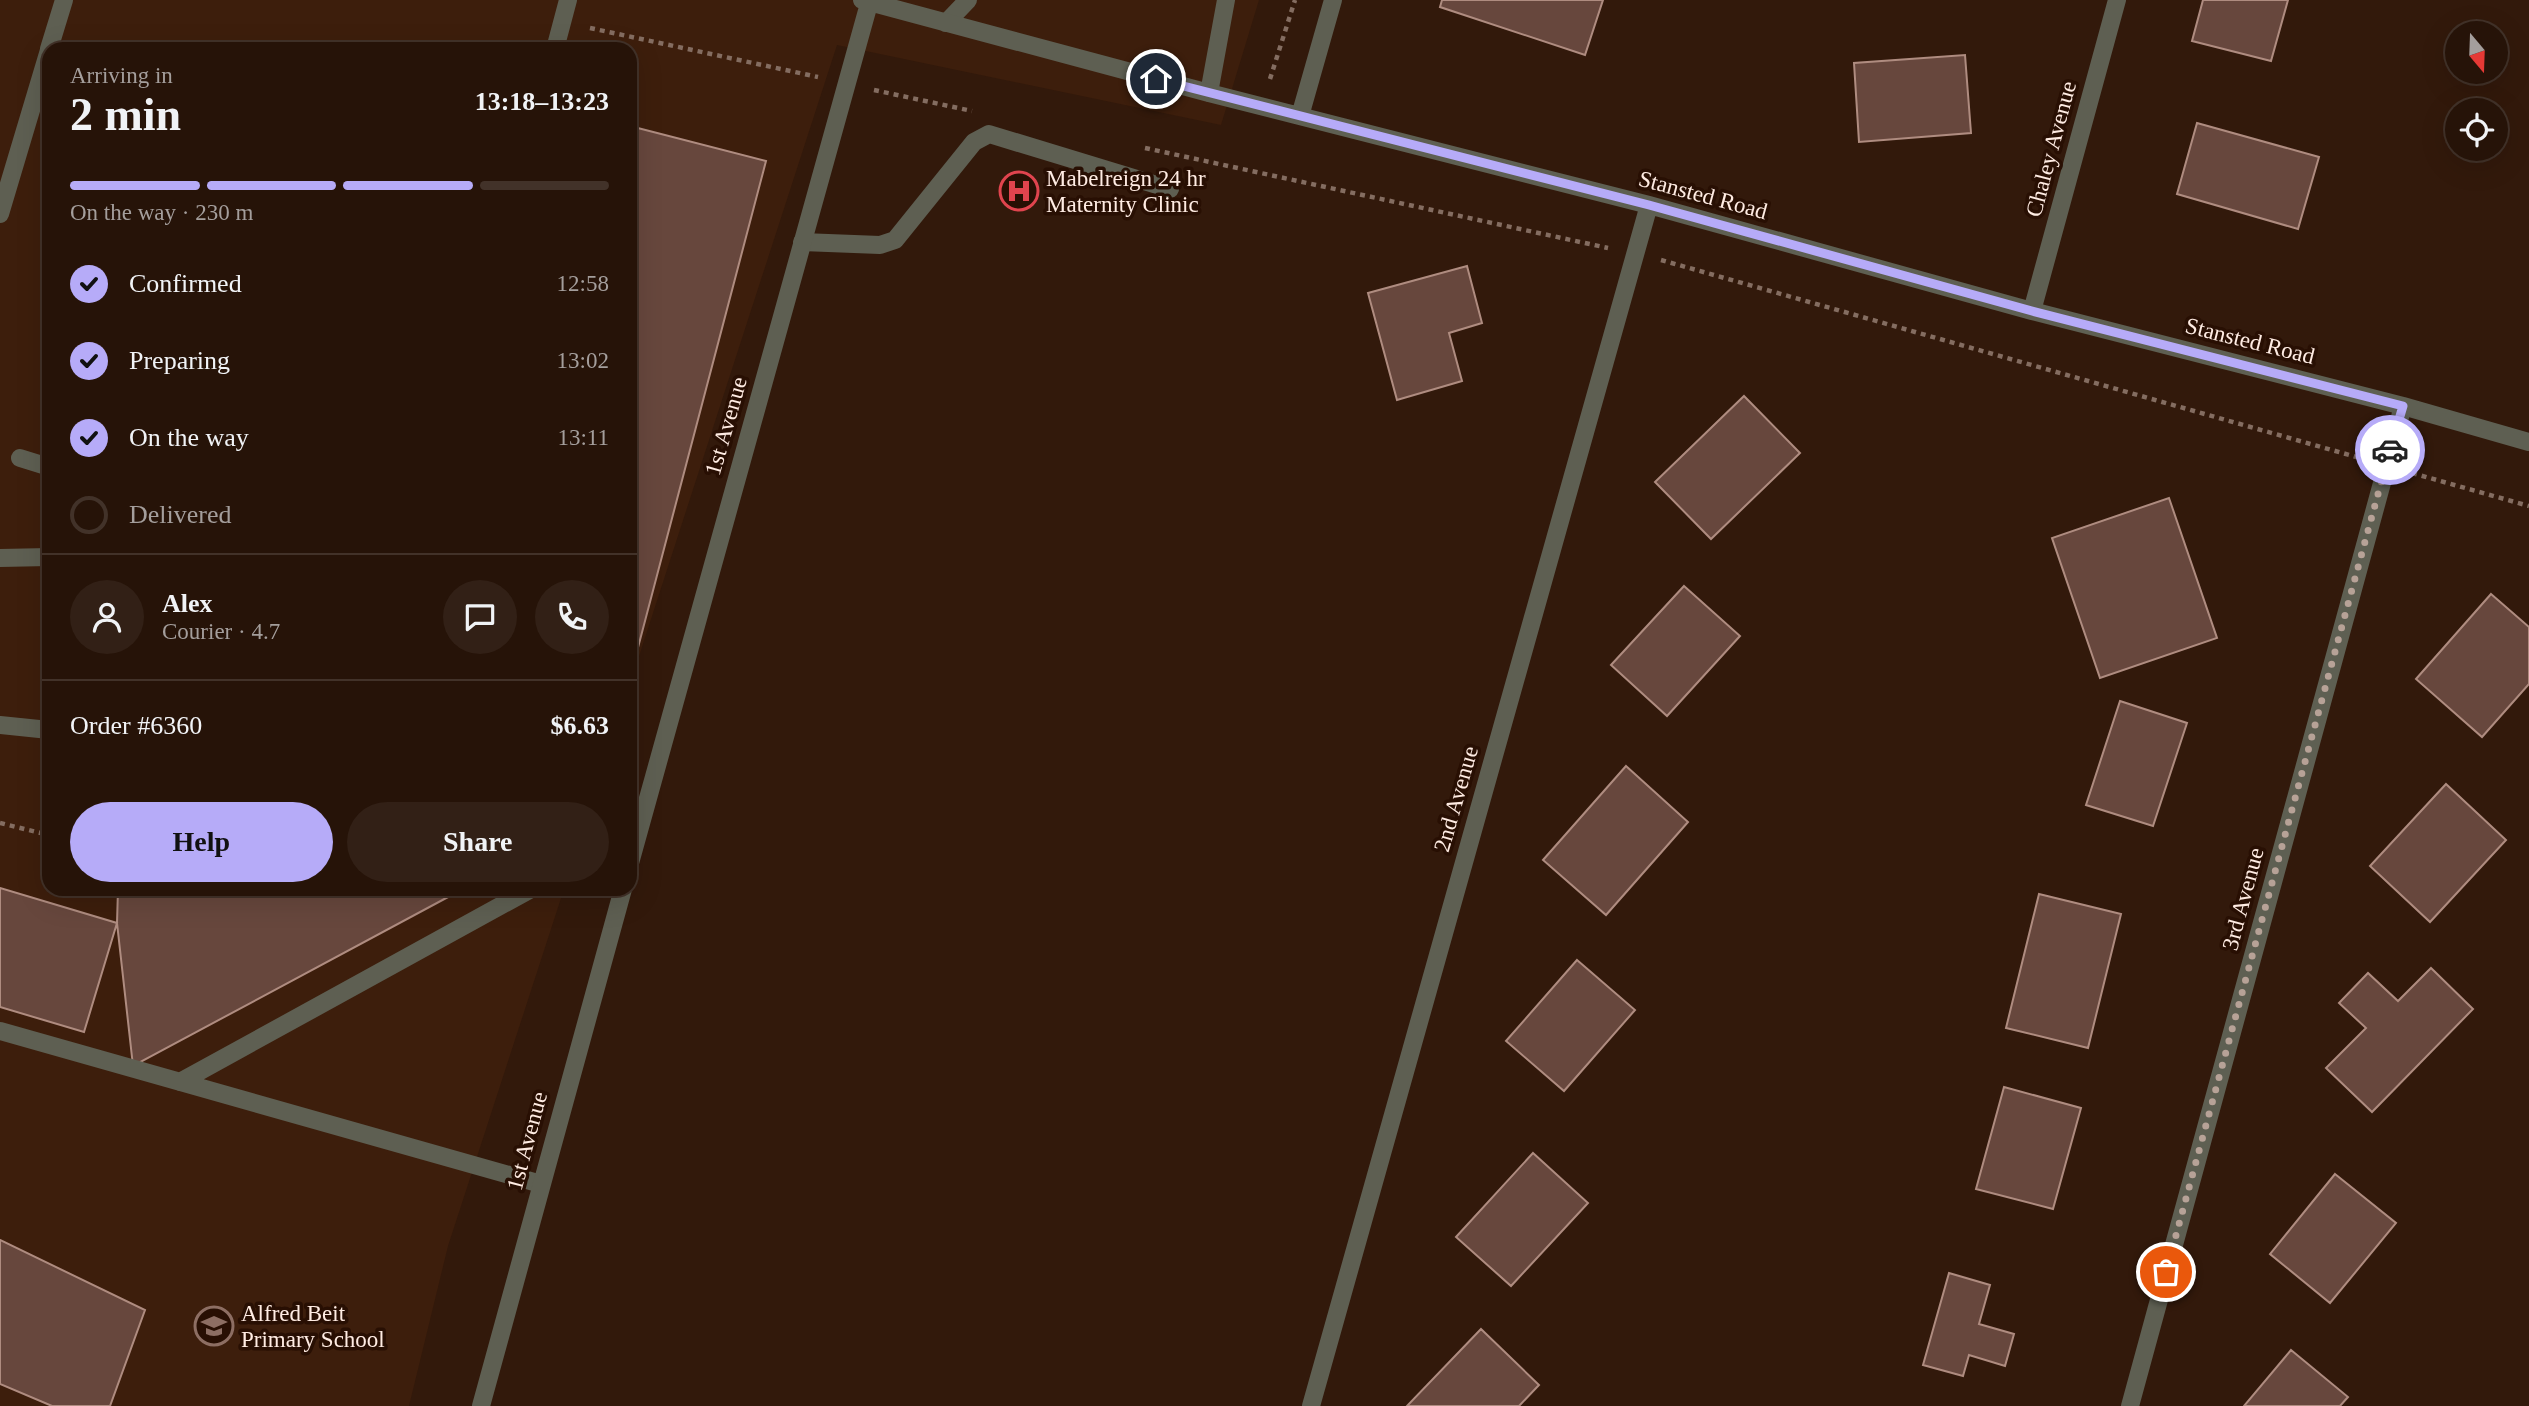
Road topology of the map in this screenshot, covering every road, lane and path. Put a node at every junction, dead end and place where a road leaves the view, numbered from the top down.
1 (64, 0) edge
2 (568, 0) edge
3 (968, 0) edge
4 (1226, 0) edge
5 (1295, 0) edge
6 (1333, 0) edge
7 (2117, 0) edge
8 (867, 1) edge
9 (562, 22) junction
10 (946, 23) junction
11 (51, 42) edge
12 (557, 42) edge
13 (42, 73) edge
14 (820, 78) dead end
15 (861, 87) dead end
16 (1209, 93) junction
17 (1261, 106) junction
18 (983, 113) dead end
19 (1300, 116) junction
20 (1133, 145) dead end
21 (1170, 189) dead end
22 (1649, 205) junction
23 (0, 214) edge
24 (802, 242) junction
25 (1635, 254) junction
26 (2032, 311) junction
27 (2403, 406) junction
28 (2529, 442) edge
29 (20, 458) dead end
30 (2370, 461) dead end
31 (42, 465) edge
32 (2410, 472) dead end
33 (2529, 506) edge
34 (42, 557) edge
35 (0, 558) edge
36 (0, 725) edge
37 (42, 729) edge
38 (0, 822) edge
39 (637, 825) edge
40 (42, 833) edge
41 (518, 896) edge
42 (621, 896) edge
43 (0, 1031) edge
44 (180, 1082) junction
45 (541, 1184) junction
46 (481, 1406) edge
47 (1311, 1406) edge
48 (2130, 1406) edge

1 - 11 street
2 - 9 street
3 - 10 street
4 - 16 street
5 - 17 path
6 - 19 street
7 - 26 street, Chaley Avenue
8 - 10 street, Stansted Road
8 - 24 street, 1st Avenue
9 - 12 street
9 - 14 path
10 - 16 street, Stansted Road
13 - 23 street
15 - 18 path
16 - 17 street, Stansted Road
17 - 19 street, Stansted Road
19 - 22 street, Stansted Road
20 - 25 path
21 - 24 street
22 - 25 street, 2nd Avenue
22 - 26 street, Stansted Road
24 - 39 street, 1st Avenue
25 - 30 path
25 - 47 street, 2nd Avenue
26 - 27 street, Stansted Road
27 - 28 street, Stansted Road
27 - 48 street, 3rd Avenue
29 - 31 street
32 - 33 path
34 - 35 street
36 - 37 street
38 - 40 path
41 - 44 street
42 - 45 street, 1st Avenue
43 - 44 street
44 - 45 street
45 - 46 street, 1st Avenue

